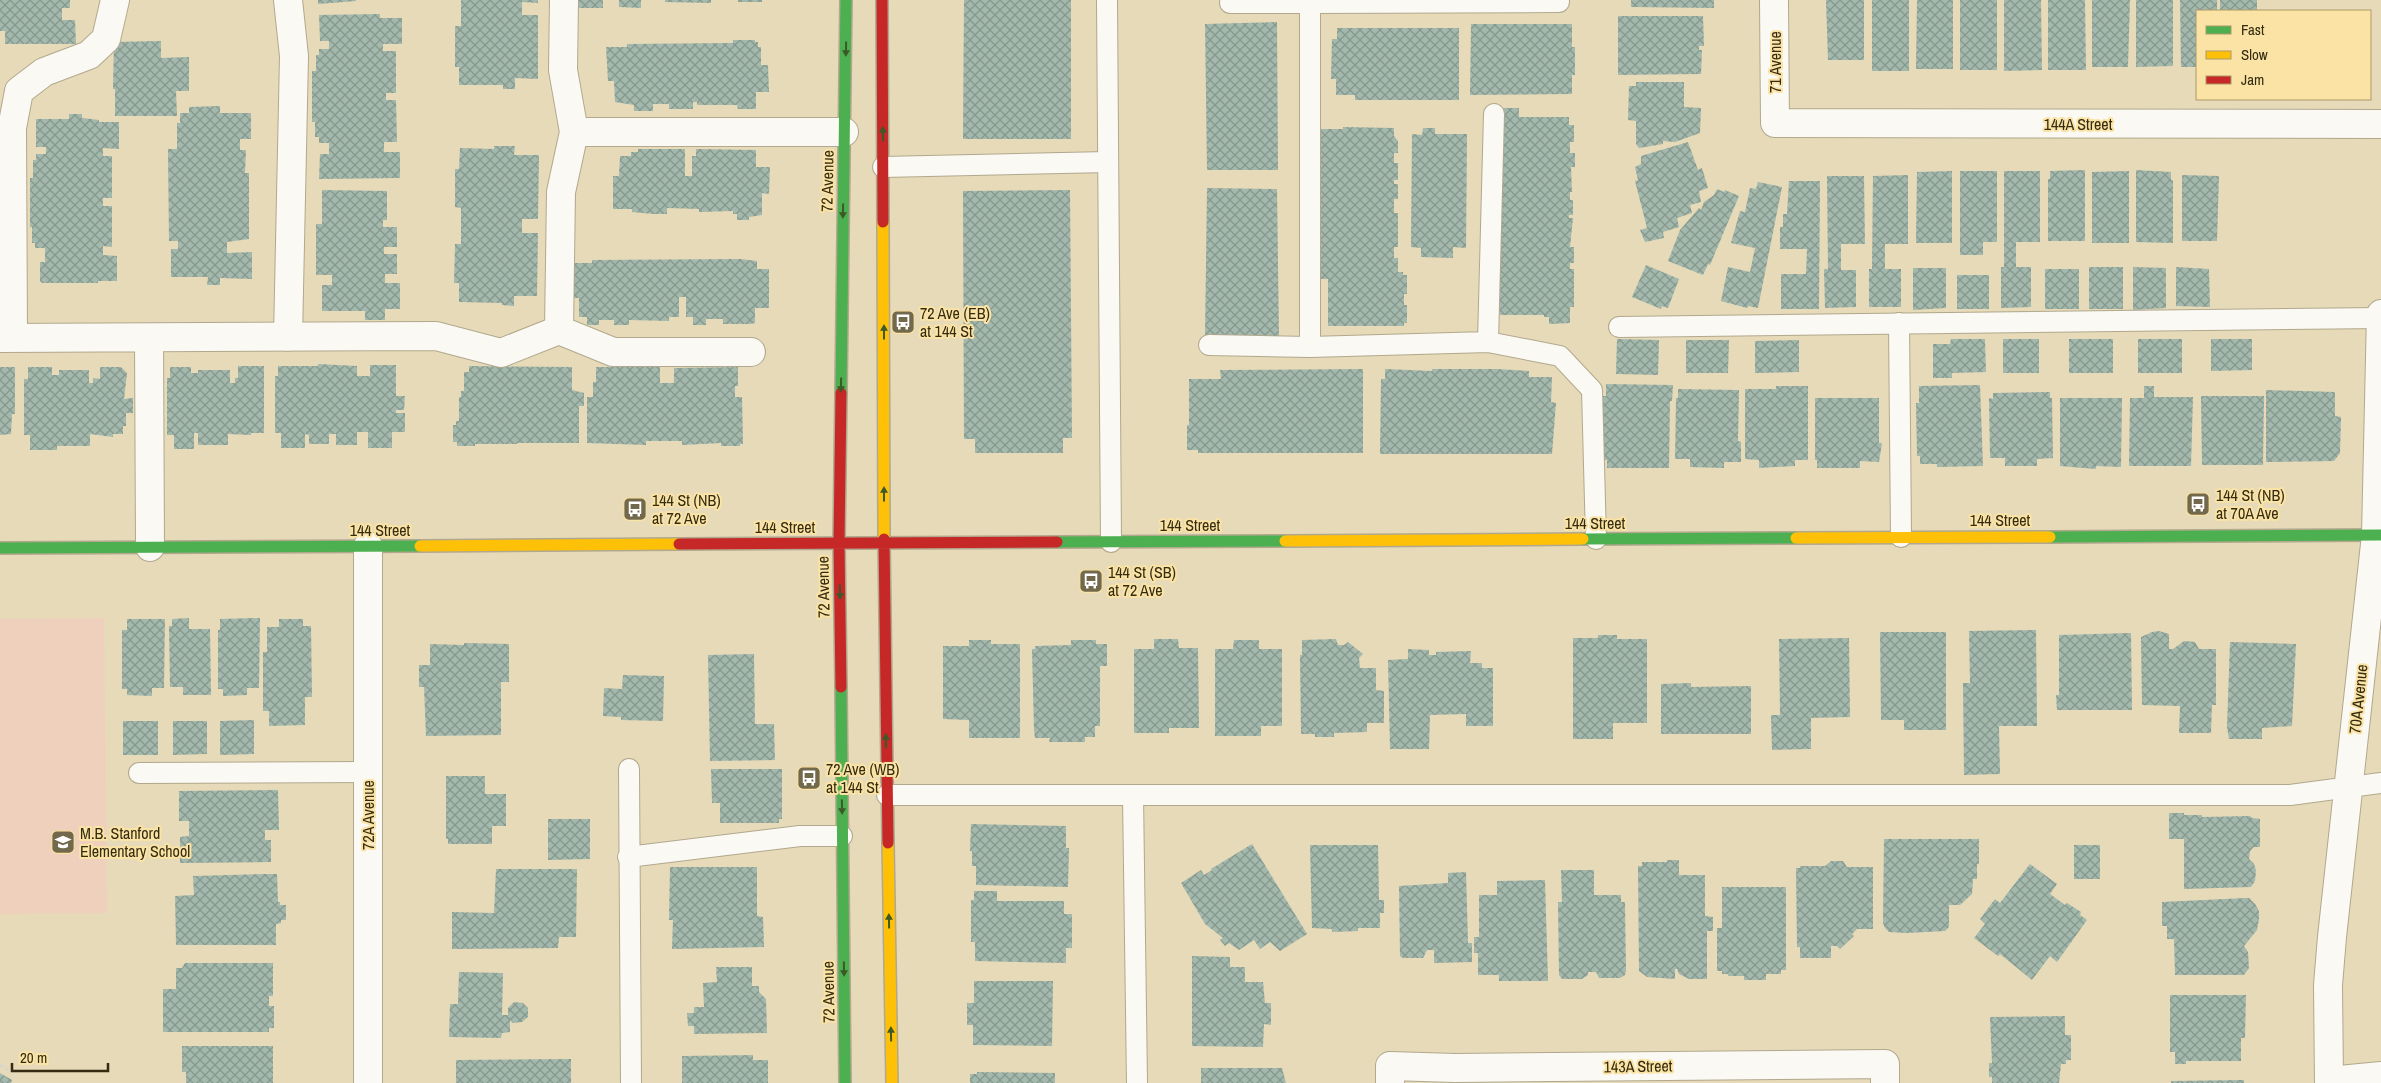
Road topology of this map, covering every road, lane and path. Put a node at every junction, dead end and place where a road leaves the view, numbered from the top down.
1 (115, 0) edge
2 (288, 0) edge
3 (564, 0) edge
4 (846, 0) edge
5 (882, 0) edge
6 (1107, 0) edge
7 (1774, 0) edge
8 (1559, 2) dead end
9 (1230, 3) dead end
10 (1310, 3) junction
11 (1494, 114) dead end
12 (1775, 123) joint
13 (2381, 124) edge
14 (574, 132) junction
15 (844, 132) junction
16 (1108, 162) junction
17 (883, 167) junction
18 (2381, 314) edge
19 (2381, 318) edge
20 (1900, 324) junction
21 (1619, 327) dead end
22 (559, 330) junction
23 (288, 337) junction
24 (6, 338) edge
25 (149, 338) junction
26 (1488, 342) junction
27 (1209, 345) dead end
28 (1310, 347) junction
29 (751, 352) dead end
30 (2379, 535) edge
31 (1900, 537) junction
32 (1596, 539) junction
33 (1111, 542) junction
34 (839, 543) junction
35 (884, 543) junction
36 (368, 546) junction
37 (150, 547) junction
38 (0, 548) edge
39 (629, 769) dead end
40 (139, 772) dead end
41 (368, 772) junction
42 (2381, 783) edge
43 (2348, 788) junction
44 (887, 795) junction
45 (1133, 795) junction
46 (842, 836) junction
47 (628, 857) junction
48 (0, 1065) edge
49 (8, 1070) dead end
50 (1885, 1073) edge
51 (1390, 1075) edge
52 (2381, 1076) edge
53 (2329, 1082) edge
54 (368, 1083) edge
55 (631, 1083) edge
56 (845, 1083) edge
57 (892, 1083) edge
58 (1137, 1083) edge

1 - 24 street
2 - 23 street
3 - 14 street
4 -> 15 main road, 72 Avenue
17 -> 5 main road
6 - 16 lane
7 - 12 street, 71 Avenue
8 - 10 lane
9 - 10 lane
10 - 28 lane
11 - 26 lane
12 - 13 street, 144A Street
14 - 15 street
14 - 22 street
15 -> 34 main road, 72 Avenue
16 - 17 lane
16 - 33 lane
35 -> 17 main road
18 - 19 street, 70A Avenue
19 - 20 lane
19 - 30 street, 70A Avenue
20 - 21 lane
20 - 31 lane
22 - 23 street
22 - 29 street
23 - 25 street
24 - 25 street
25 - 37 street
26 - 28 lane
26 - 32 lane
27 - 28 lane
30 - 31 main road, 144 Street
30 - 43 street, 70A Avenue
31 - 32 main road, 144 Street
32 - 33 main road, 144 Street
33 - 35 main road, 144 Street
34 - 35 main road, 144 Street
34 - 36 main road, 144 Street
34 -> 46 main road, 72 Avenue
44 -> 35 main road
36 - 37 main road, 144 Street
36 - 41 street, 72A Avenue
37 - 38 main road, 144 Street
39 - 47 lane
40 - 41 lane
41 - 54 street, 72A Avenue
42 - 43 lane
43 - 45 lane
43 - 53 street, 70A Avenue
44 - 45 lane
57 -> 44 main road
45 - 58 lane
46 - 47 lane
46 -> 56 main road, 72 Avenue
47 - 55 lane
48 - 49 path
50 - 51 street, 143A Street
52 - 53 street

